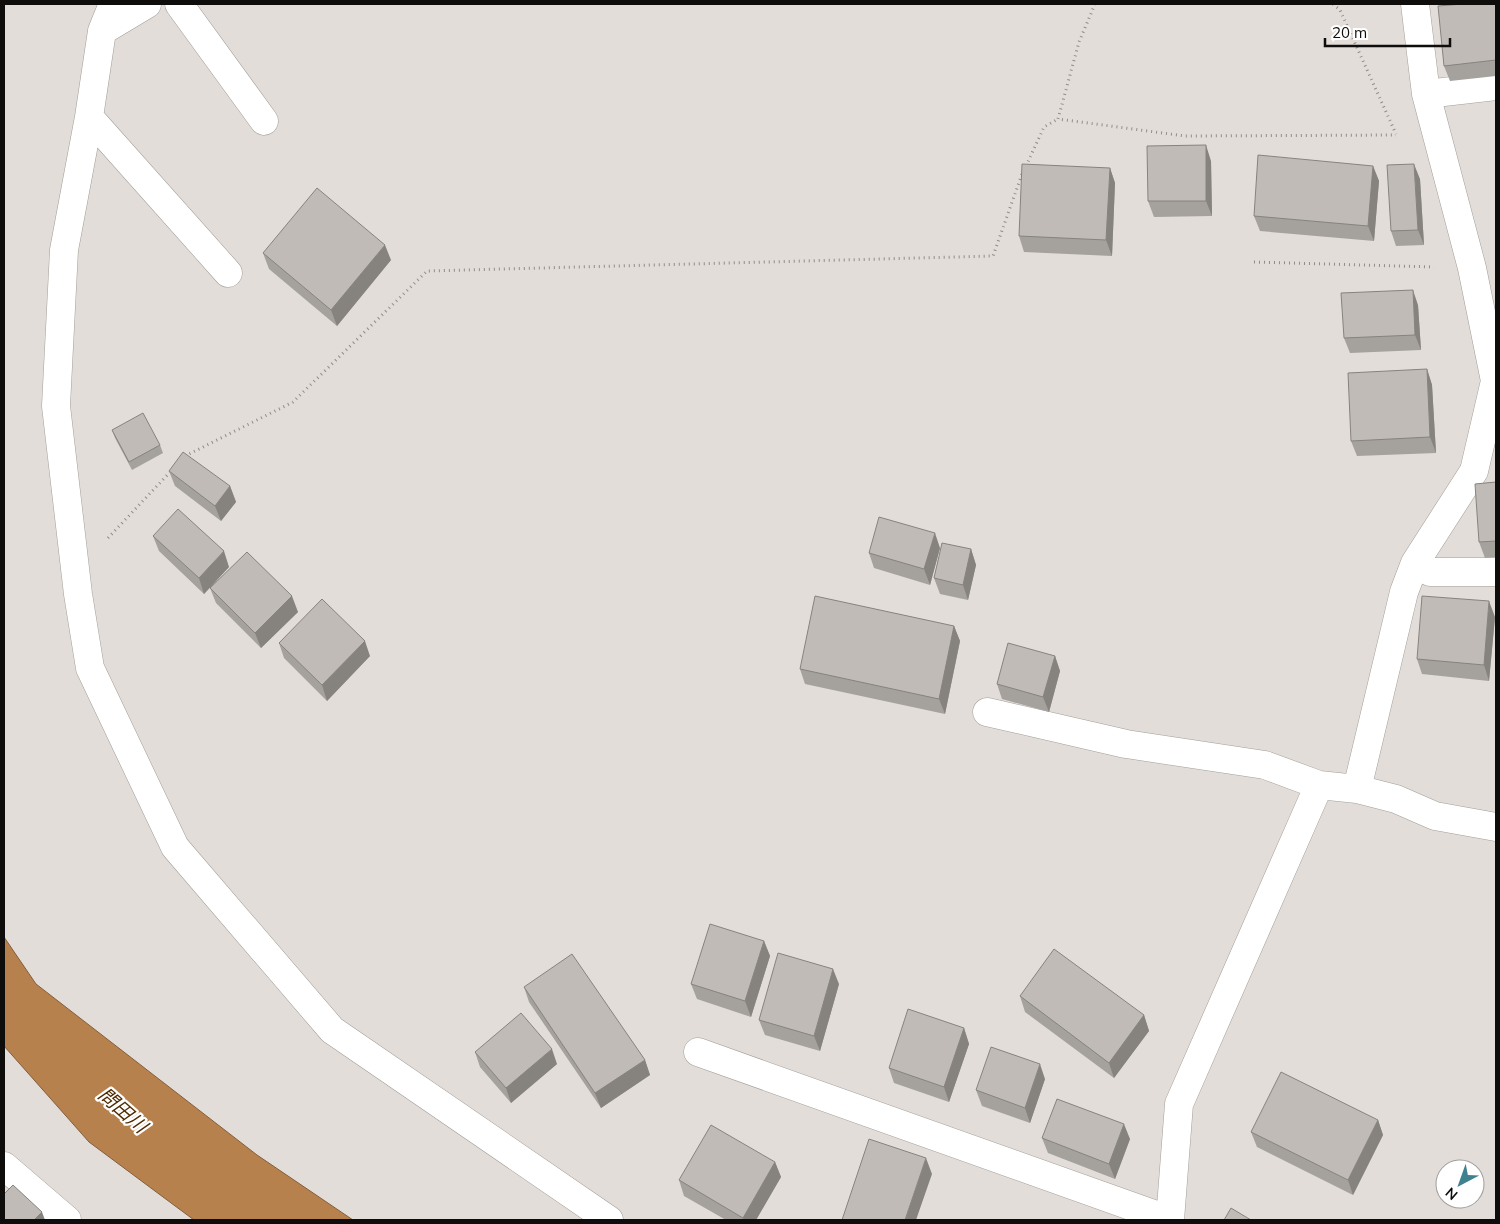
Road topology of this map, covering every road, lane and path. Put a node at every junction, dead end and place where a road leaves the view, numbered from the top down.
1 (113, 4) edge
2 (147, 4) edge
3 (179, 4) edge
4 (1096, 4) edge
5 (1333, 4) edge
6 (1415, 4) edge
7 (102, 31) junction
8 (1496, 86) edge
9 (1426, 94) junction
10 (89, 117) junction
11 (1058, 119) junction
12 (264, 121) dead end
13 (1396, 134) junction
14 (1254, 262) dead end
15 (1472, 268) junction
16 (228, 273) dead end
17 (181, 461) edge
18 (174, 468) edge
19 (105, 541) dead end
20 (1415, 563) junction
21 (1496, 572) edge
22 (987, 712) dead end
23 (1319, 785) junction
24 (1357, 789) junction
25 (1496, 827) edge
26 (698, 1052) dead end
27 (4, 1166) edge
28 (67, 1220) edge
29 (609, 1220) edge
30 (1170, 1220) edge

1 - 7 street
2 - 7 street
3 - 12 street
4 - 11 path
5 - 13 path
6 - 9 street
7 - 10 street
8 - 9 street
9 - 13 path
9 - 15 street
10 - 16 street
10 - 29 street
11 - 13 path
11 - 17 path
14 - 15 path
15 - 20 street
18 - 19 path
20 - 21 street
20 - 24 street
22 - 23 street
23 - 24 street
23 - 30 street
24 - 25 street
26 - 30 street
27 - 28 street

